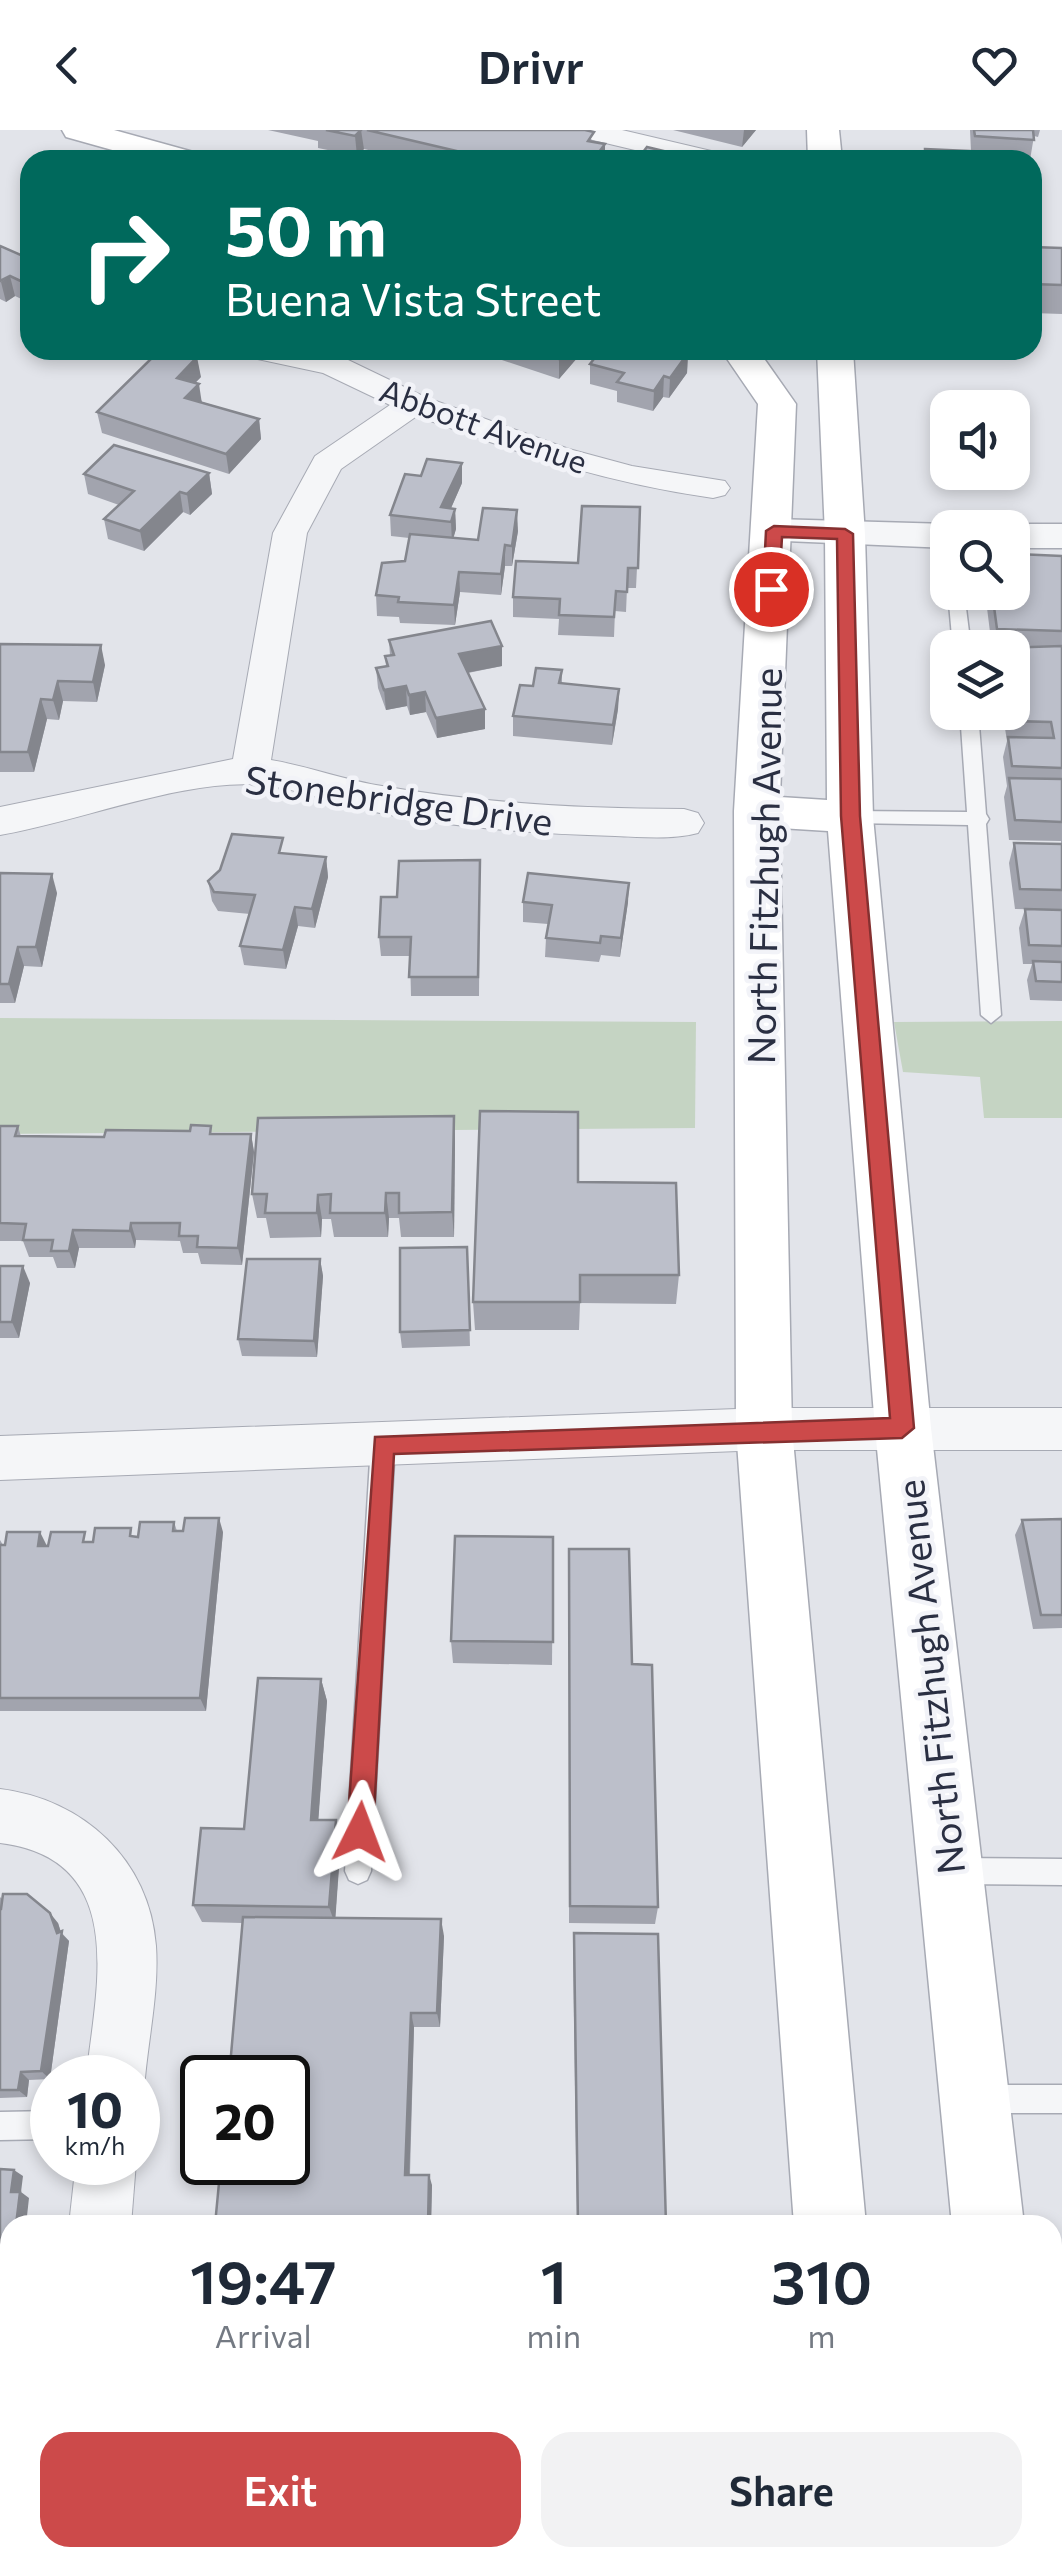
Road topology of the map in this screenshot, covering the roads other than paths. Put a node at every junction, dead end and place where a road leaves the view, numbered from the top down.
1 (78, 130) edge
2 (586, 130) edge
3 (149, 150) edge
4 (671, 150) edge
5 (308, 360) edge
6 (747, 360) edge
7 (836, 360) edge
8 (413, 404) junction
9 (713, 488) dead end
10 (774, 531) junction
11 (845, 534) junction
12 (930, 536) edge
13 (1030, 536) edge
14 (1062, 536) edge
15 (971, 730) edge
16 (250, 771) junction
17 (757, 811) junction
18 (850, 816) junction
19 (980, 819) junction
20 (0, 822) edge
21 (684, 824) dead end
22 (991, 1014) dead end
23 (902, 1428) junction
24 (764, 1429) junction
25 (1062, 1429) edge
26 (383, 1444) junction
27 (0, 1458) edge
28 (0, 1816) edge
29 (358, 1871) dead end
30 (950, 1871) junction
31 (1062, 1872) edge
32 (117, 2055) edge
33 (974, 2098) junction
34 (1062, 2098) edge
35 (0, 2126) edge
36 (30, 2126) edge
37 (104, 2185) edge
38 (101, 2215) edge
39 (829, 2215) edge
40 (987, 2215) edge

1 - 3 main road
2 - 4 street
5 - 8 street, Abbott Avenue
6 - 10 main road, North Fitzhugh Avenue
7 - 11 main road, North Fitzhugh Avenue
8 - 9 street, Abbott Avenue
8 - 16 street
10 - 11 street
10 - 17 main road, North Fitzhugh Avenue
11 - 12 street
11 - 18 main road, North Fitzhugh Avenue
13 - 14 street
15 - 19 lane
16 - 20 street, Stonebridge Drive
16 - 21 street, Stonebridge Drive
17 - 18 main road
17 - 24 main road, North Fitzhugh Avenue
18 - 19 lane
18 - 23 main road, North Fitzhugh Avenue
19 - 22 lane
23 - 24 street
23 - 25 street
23 - 30 main road, North Fitzhugh Avenue
24 - 26 street
24 - 39 main road, North Fitzhugh Avenue
26 - 27 street
26 - 29 lane
28 - 32 street
30 - 31 lane
30 - 33 main road, North Fitzhugh Avenue
33 - 34 lane
33 - 40 main road, North Fitzhugh Avenue
35 - 36 lane
37 - 38 street

